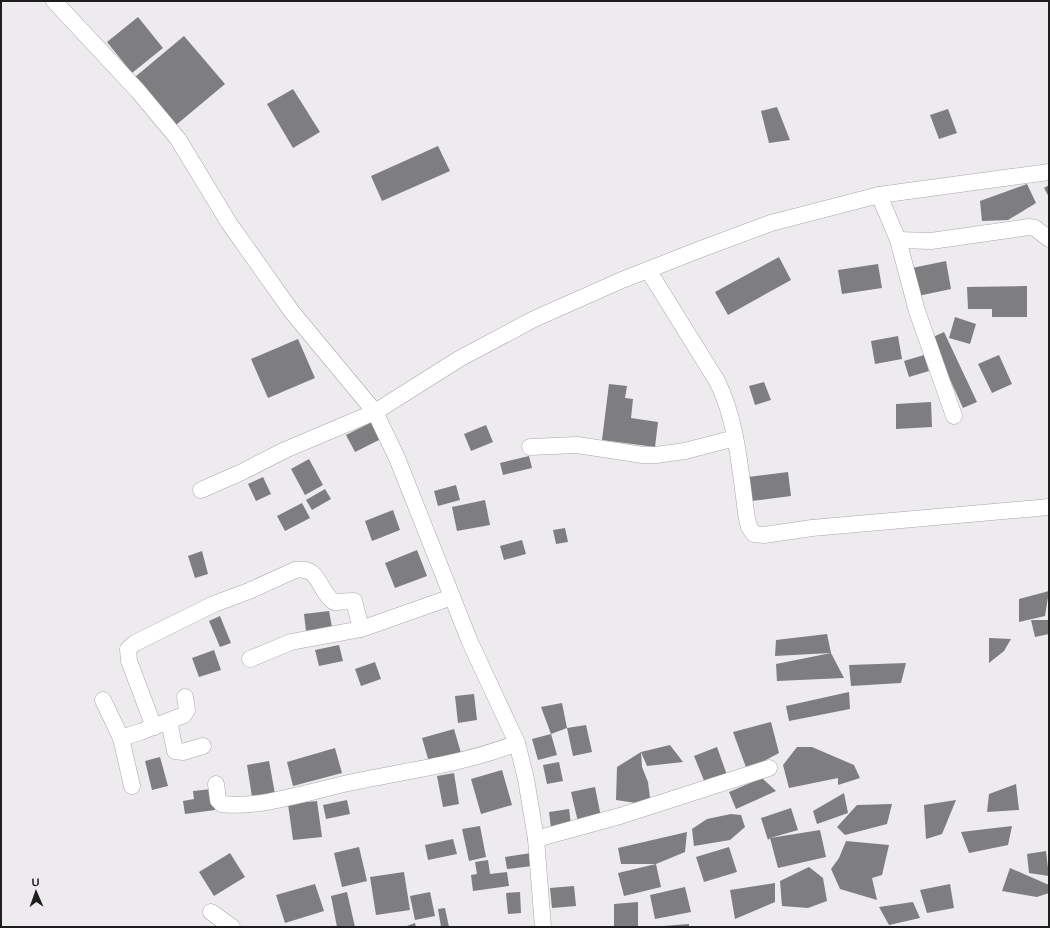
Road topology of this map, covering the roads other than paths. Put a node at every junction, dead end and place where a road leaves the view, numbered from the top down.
1 (54, 1) edge
2 (1049, 172) edge
3 (879, 195) junction
4 (1049, 238) edge
5 (898, 240) junction
6 (648, 270) junction
7 (375, 412) junction
8 (954, 416) dead end
9 (735, 438) junction
10 (530, 447) dead end
11 (201, 490) dead end
12 (1049, 507) edge
13 (452, 598) junction
14 (361, 629) junction
15 (250, 659) dead end
16 (185, 697) dead end
17 (103, 700) dead end
18 (169, 721) junction
19 (154, 727) junction
20 (121, 738) junction
21 (516, 743) junction
22 (203, 746) dead end
23 (769, 768) dead end
24 (216, 784) dead end
25 (132, 786) dead end
26 (536, 839) junction
27 (211, 912) dead end
28 (232, 927) edge
29 (543, 927) edge

1 - 7 street
2 - 3 street
3 - 5 street
3 - 6 street
4 - 5 street
5 - 8 street
6 - 7 street
6 - 9 street
7 - 11 street
7 - 13 street
9 - 10 street
9 - 12 street
13 - 14 street
13 - 21 street
14 - 15 street
14 - 19 street
16 - 18 street
17 - 20 street
18 - 19 street
18 - 22 street
19 - 20 street
20 - 25 street
21 - 24 street
21 - 26 street
23 - 26 street
26 - 29 street
27 - 28 street

